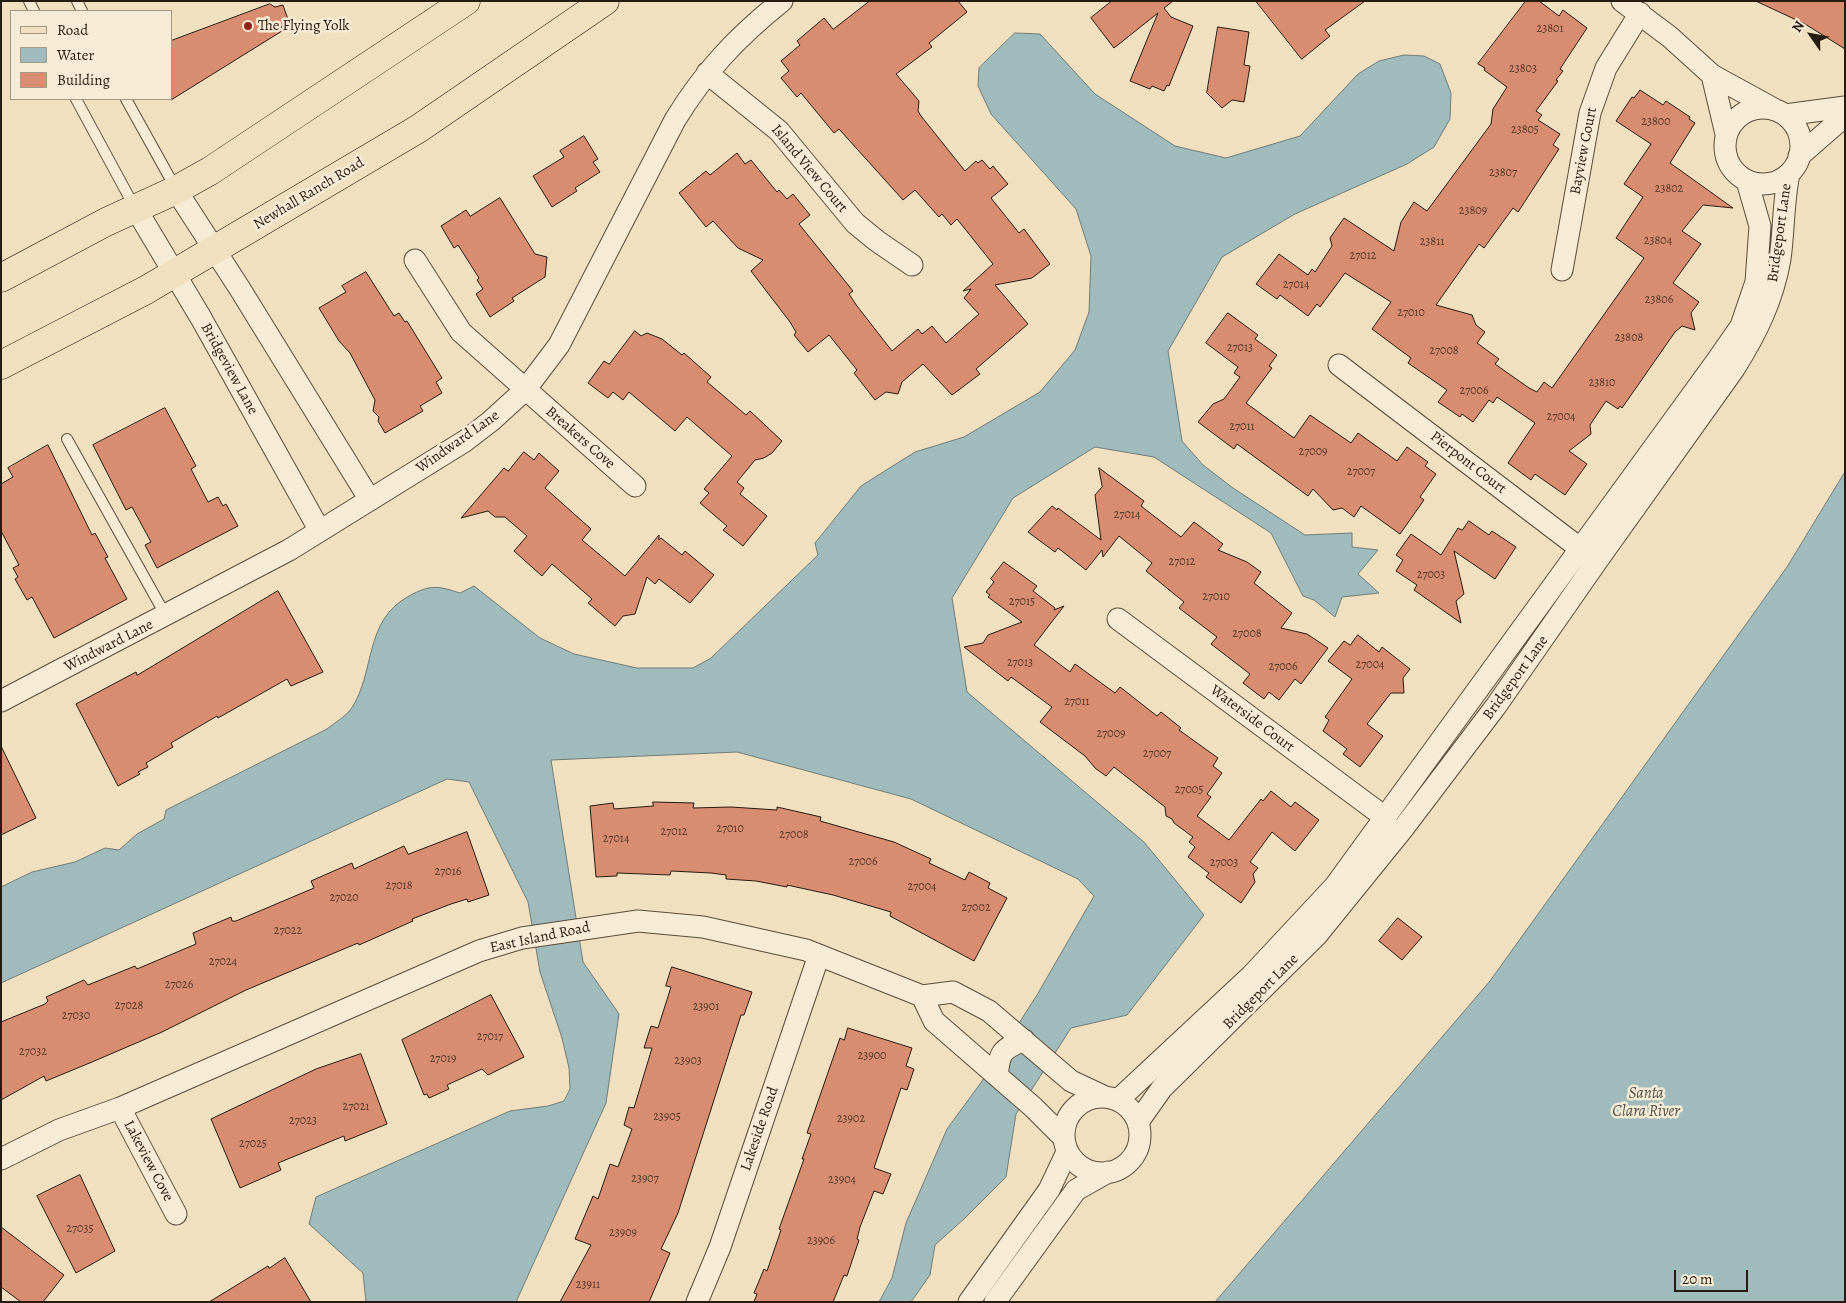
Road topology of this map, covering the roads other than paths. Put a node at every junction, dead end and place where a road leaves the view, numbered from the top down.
1 (466, 1) edge
2 (605, 1) edge
3 (782, 1) edge
4 (1622, 1) edge
5 (1640, 14) junction
6 (706, 73) junction
7 (1712, 74) junction
8 (77, 100) edge
9 (127, 100) edge
10 (1845, 107) edge
11 (1780, 112) junction
12 (1845, 116) edge
13 (1726, 134) junction
14 (1794, 165) junction
15 (1747, 181) junction
16 (176, 190) junction
17 (136, 209) junction
18 (215, 250) junction
19 (415, 260) dead end
20 (912, 265) dead end
21 (1562, 270) dead end
22 (175, 272) junction
23 (1, 278) edge
24 (1339, 365) dead end
25 (1, 366) edge
26 (525, 390) junction
27 (66, 439) dead end
28 (635, 486) dead end
29 (370, 500) junction
30 (320, 531) junction
31 (1579, 549) junction
32 (1597, 561) junction
33 (166, 616) junction
34 (1118, 619) dead end
35 (1, 702) edge
36 (1386, 818) junction
37 (819, 955) junction
38 (922, 996) junction
39 (1024, 1040) junction
40 (997, 1076) junction
41 (1110, 1098) junction
42 (120, 1108) junction
43 (1138, 1122) junction
44 (1065, 1145) junction
45 (1, 1159) edge
46 (1108, 1172) junction
47 (176, 1214) dead end
48 (697, 1302) edge
49 (969, 1302) edge
50 (995, 1302) edge

1 - 16 main road
2 - 18 main road, Newhall Ranch Road
3 - 6 street, Windward Lane
4 - 5 street
5 - 7 street
5 - 21 street, Bayview Court
6 - 20 street, Island View Court
6 - 26 street, Windward Lane
7 - 11 street
7 - 13 street
8 - 17 lane
9 - 16 lane
10 - 11 street
11 - 13 street
11 - 14 street
12 - 14 street
13 - 15 street
14 - 15 street
14 - 32 street, Bridgeport Lane
15 - 31 street, Bridgeport Lane
16 - 17 main road
16 - 18 street
17 - 22 street, Bridgeview Lane
17 - 23 main road
18 - 22 main road, Newhall Ranch Road
18 - 29 street
19 - 26 street, Breakers Cove
22 - 25 main road, Newhall Ranch Road
22 - 30 street, Bridgeview Lane
24 - 31 street, Pierpont Court
26 - 28 street, Breakers Cove
26 - 29 street, Windward Lane
27 - 33 lane
29 - 30 street, Windward Lane
30 - 33 street, Windward Lane
31 - 32 street, Pierpont Court
31 - 36 street, Bridgeport Lane
32 - 43 street, Bridgeport Lane
33 - 35 street, Windward Lane
34 - 36 street, Waterside Court
36 - 41 street, Bridgeport Lane
37 - 38 street, East Island Road
37 - 42 street, East Island Road
37 - 48 street, Lakeside Road
38 - 39 street, East Island Road
38 - 40 street
39 - 40 street
39 - 41 street, East Island Road
40 - 44 street
41 - 43 street
41 - 44 street, Bridgeport Lane
42 - 45 street, East Island Road
42 - 47 street, Lakeview Cove
43 - 46 street
44 - 46 street
44 - 49 street, Bridgeport Lane
46 - 50 street

